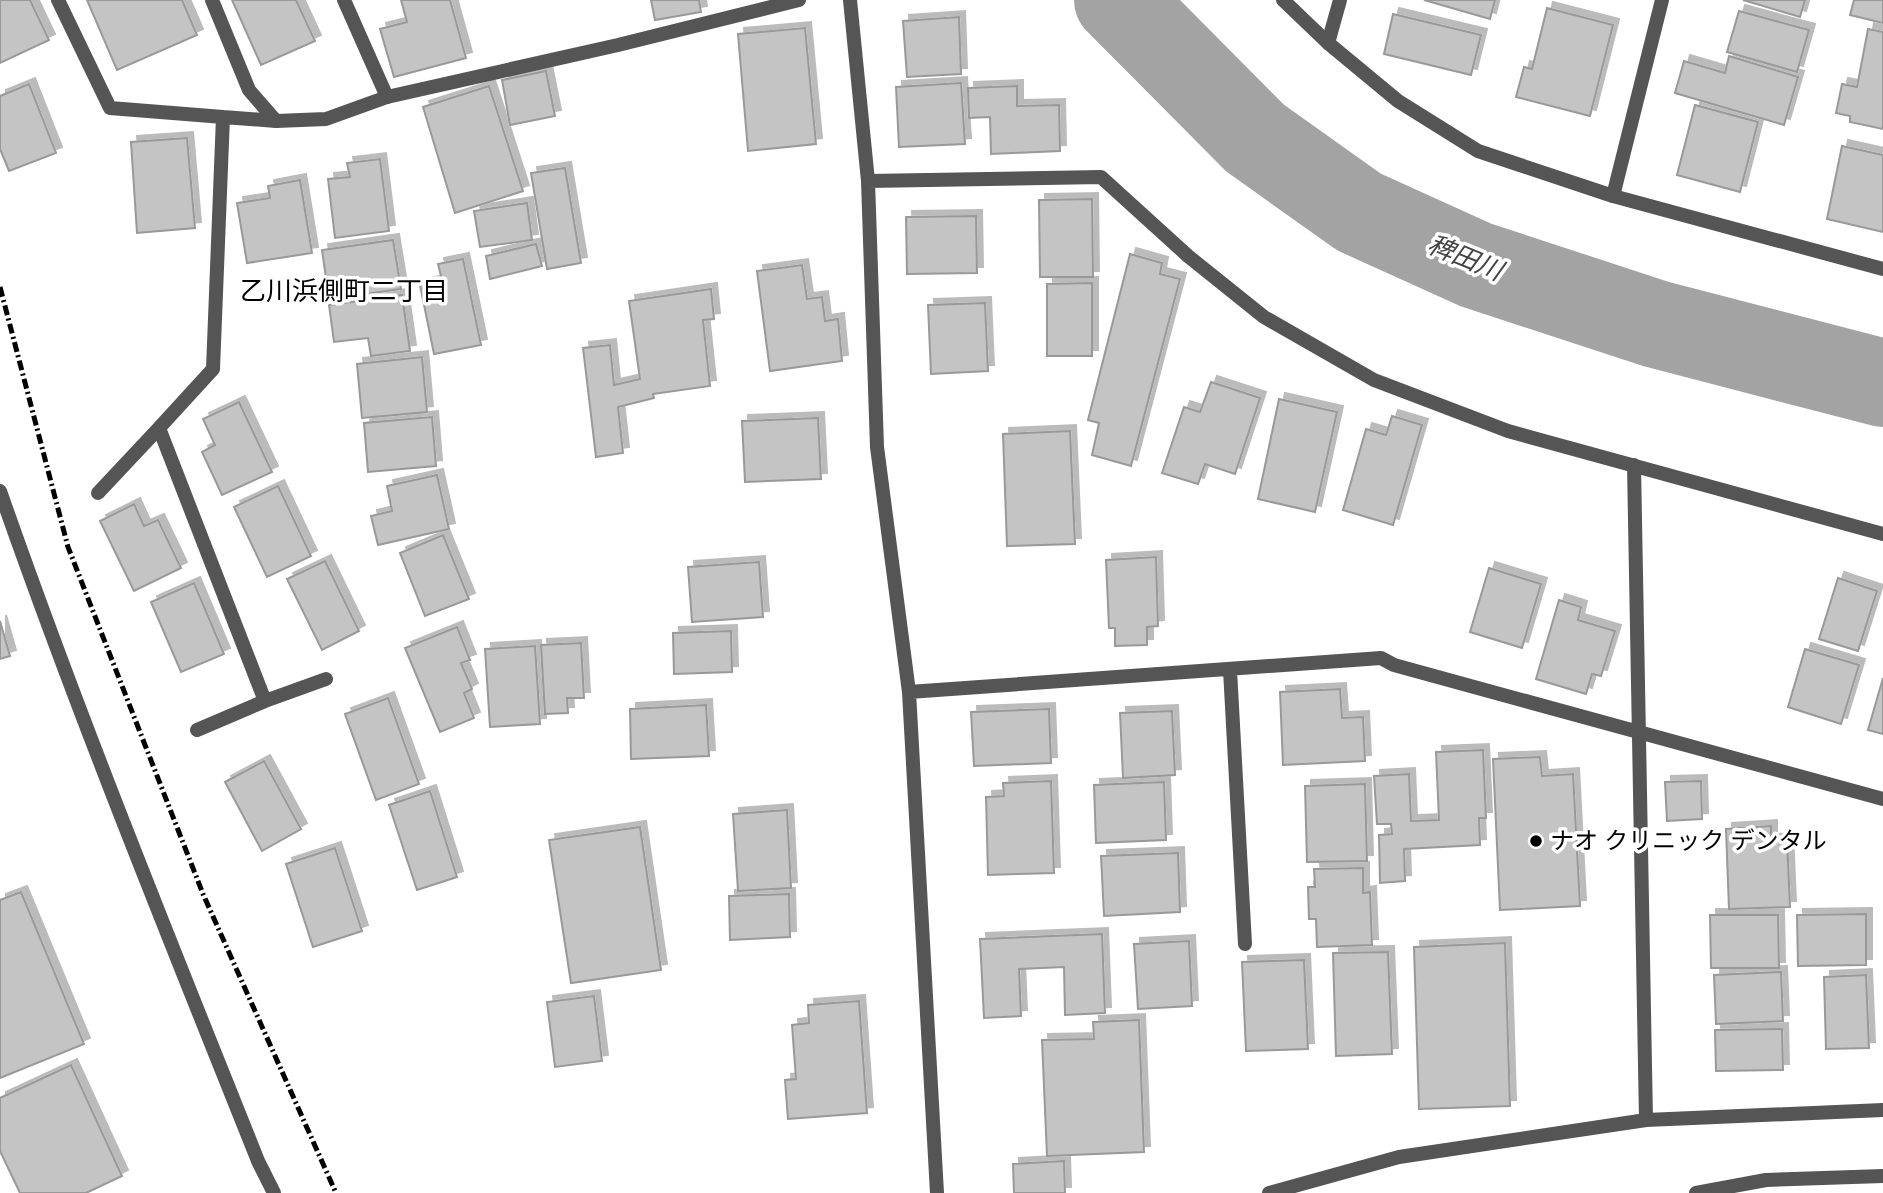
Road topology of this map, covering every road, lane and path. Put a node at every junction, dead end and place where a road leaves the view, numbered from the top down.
1 (58, 0) edge
2 (212, 0) edge
3 (344, 0) edge
4 (799, 0) edge
5 (850, 0) edge
6 (1283, 0) edge
7 (1340, 0) edge
8 (1662, 0) edge
9 (1328, 43) junction
10 (387, 97) junction
11 (223, 117) junction
12 (276, 121) junction
13 (868, 181) junction
14 (1613, 196) junction
15 (1883, 269) edge
16 (159, 428) junction
17 (1634, 465) junction
18 (0, 491) edge
19 (98, 493) dead end
20 (1883, 534) edge
21 (1230, 670) junction
22 (326, 679) dead end
23 (909, 692) junction
24 (265, 701) junction
25 (197, 730) dead end
26 (1641, 733) junction
27 (1883, 799) edge
28 (1245, 944) dead end
29 (1883, 1110) edge
30 (1646, 1120) junction
31 (1883, 1176) edge
32 (274, 1193) edge
33 (937, 1193) edge
34 (1269, 1193) edge
35 (1696, 1193) edge

1 - 11 street
2 - 12 street
3 - 10 street
4 - 10 street
5 - 13 street
6 - 9 street
7 - 9 street
8 - 14 street
9 - 14 street
10 - 12 street
11 - 12 street
11 - 16 street
13 - 17 street
13 - 23 street
14 - 15 street
16 - 19 street
16 - 24 street
17 - 20 street
17 - 26 street
18 - 32 street
21 - 23 street
21 - 26 street
21 - 28 street
22 - 24 street
23 - 33 street
24 - 25 street
26 - 27 street
26 - 30 street
29 - 30 street
30 - 34 street
31 - 35 street

